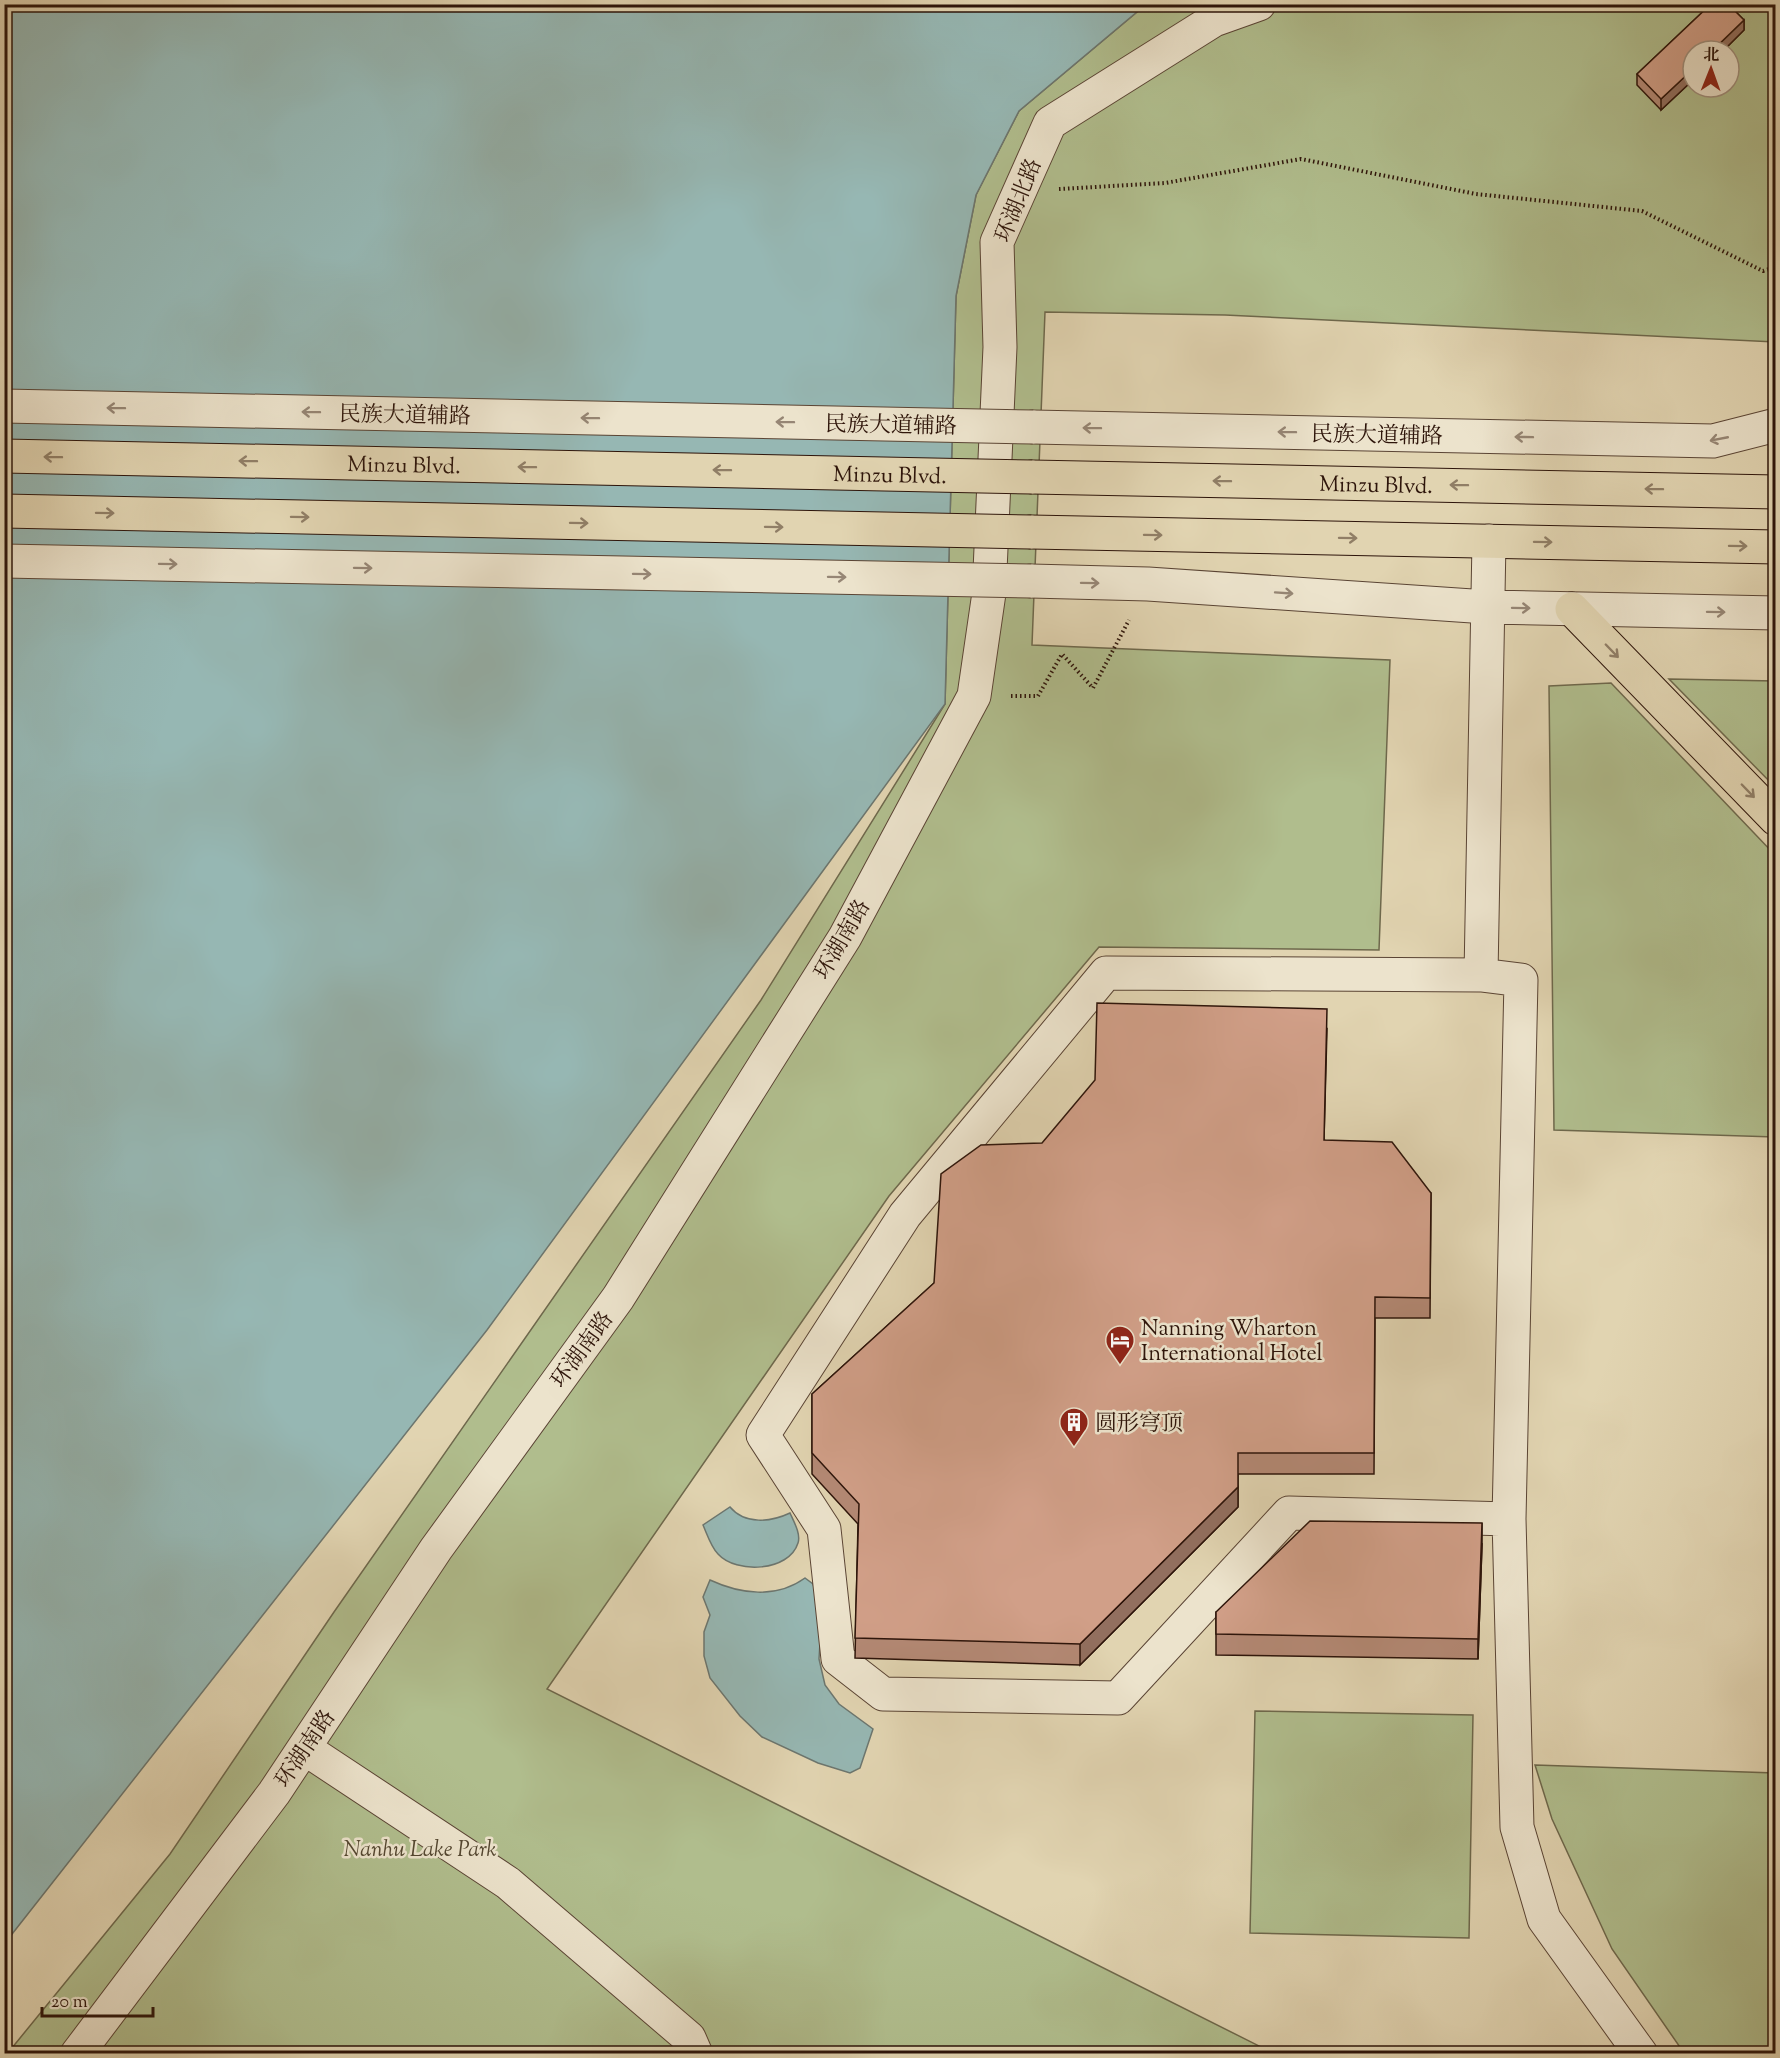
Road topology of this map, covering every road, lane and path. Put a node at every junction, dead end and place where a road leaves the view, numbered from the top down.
1 (1259, 4) edge
2 (1019, 191) junction
3 (1776, 267) edge
4 (4, 406) edge
5 (1776, 424) edge
6 (4, 456) edge
7 (1776, 492) edge
8 (4, 511) edge
9 (1489, 541) junction
10 (1776, 547) edge
11 (4, 561) edge
12 (1148, 584) junction
13 (989, 594) joint
14 (1487, 607) junction
15 (1572, 609) junction
16 (1776, 613) edge
17 (974, 696) junction
18 (1776, 819) edge
19 (1481, 975) junction
20 (1509, 1519) junction
21 (304, 1748) junction
22 (77, 2054) edge
23 (696, 2054) edge
24 (1641, 2054) edge

1 - 2 street, 环湖北路
2 - 3 path
2 - 13 street, 环湖北路
5 -> 4 street, 民族大道辅路, bridge
7 -> 6 main road, Minzu Blvd., bridge
8 -> 9 main road, bridge
9 -> 10 main road
9 - 14 street
11 -> 12 street, bridge
12 -> 14 street
12 - 17 path
13 - 17 street, 环湖南路
14 -> 15 street
14 - 19 street
15 -> 16 street
15 -> 18 main road
17 - 21 street, 环湖南路
19 - 20 street
19 - 20 street
20 - 24 street
21 - 22 street, 环湖南路
21 - 23 street

